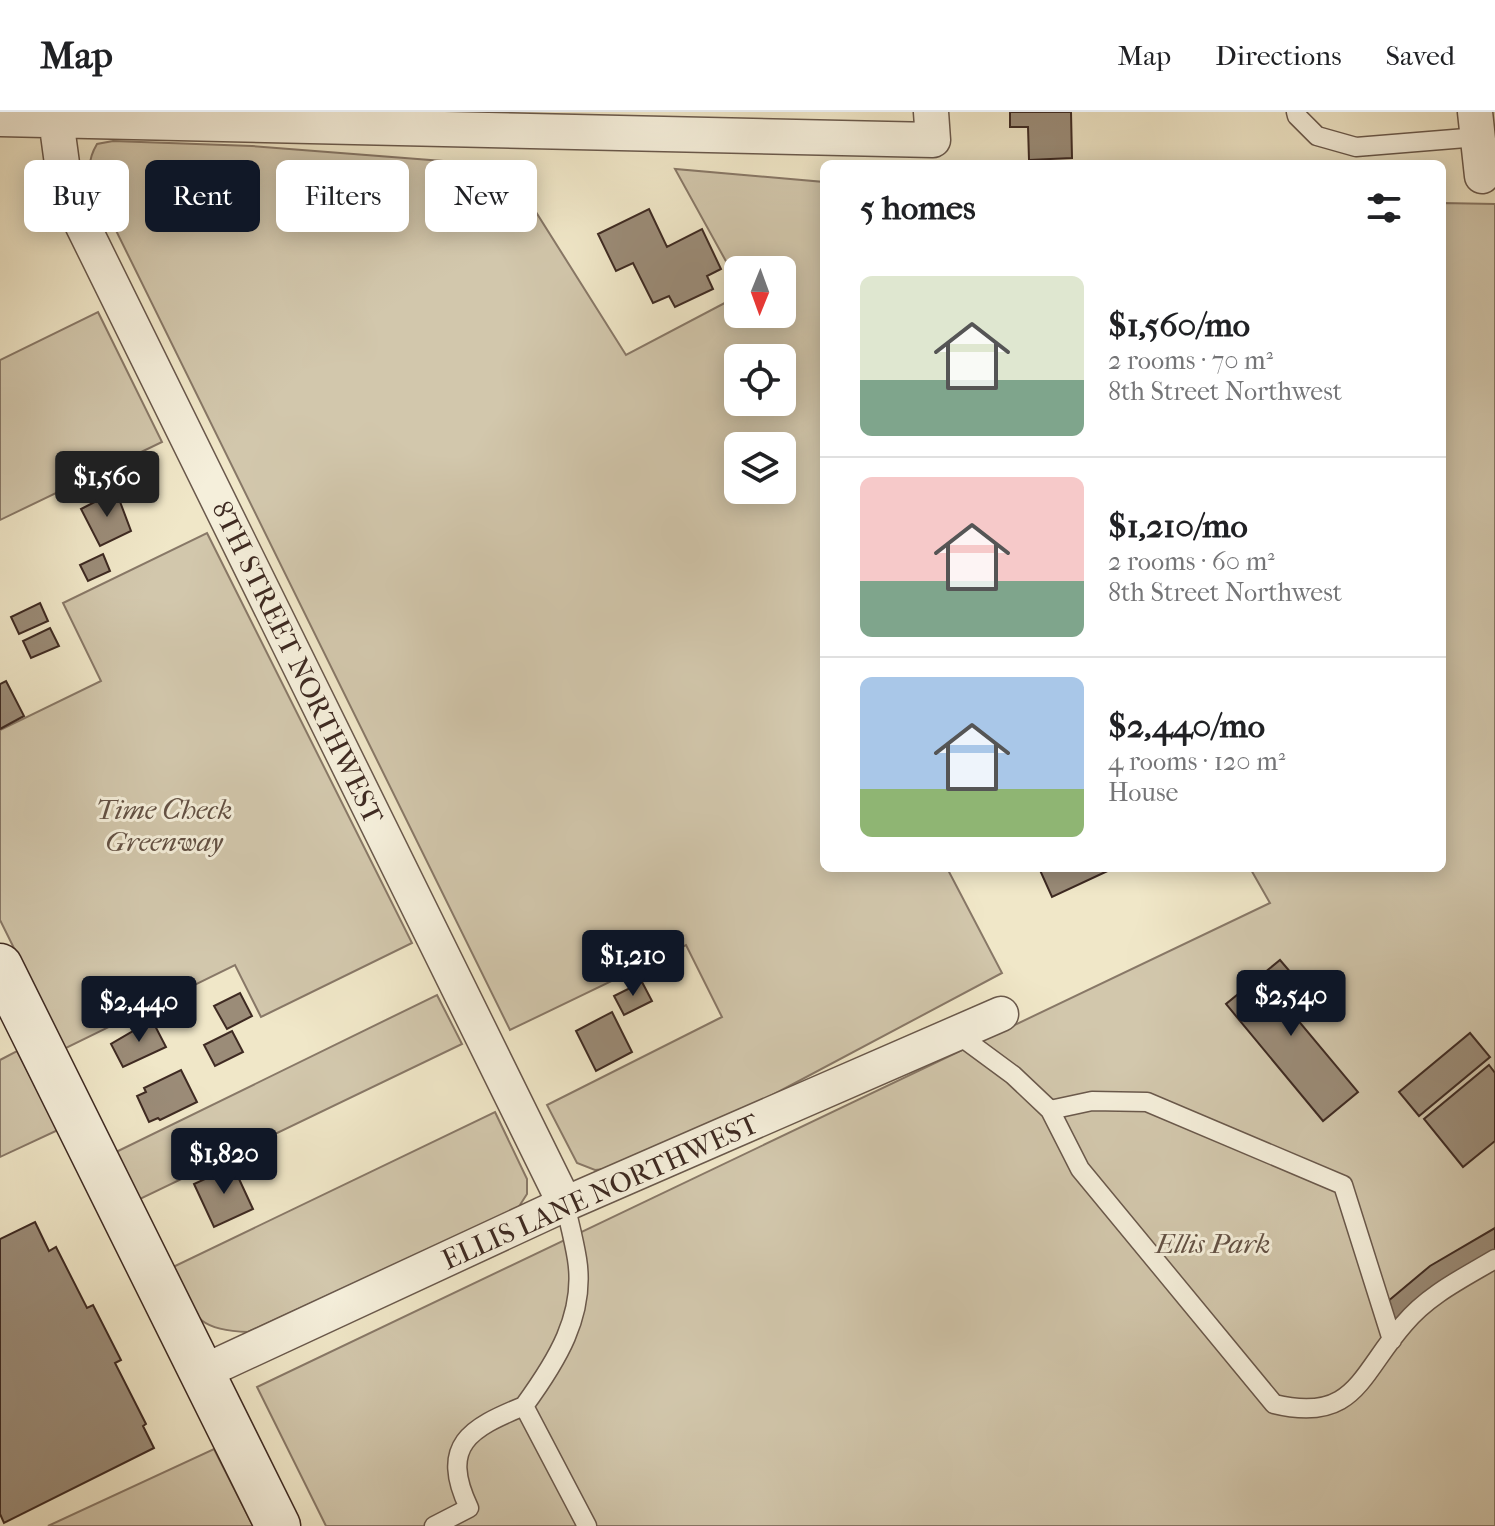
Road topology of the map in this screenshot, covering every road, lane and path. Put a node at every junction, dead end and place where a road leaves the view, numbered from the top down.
1 (1296, 112) edge
2 (55, 116) edge
3 (0, 119) edge
4 (508, 121) edge
5 (1476, 124) edge
6 (932, 126) edge
7 (1482, 176) dead end
8 (0, 966) edge
9 (1001, 1014) dead end
10 (956, 1033) junction
11 (1050, 1110) junction
12 (565, 1204) junction
13 (1495, 1259) edge
14 (1392, 1340) junction
15 (201, 1373) junction
16 (524, 1406) junction
17 (278, 1526) edge
18 (434, 1526) edge
19 (587, 1526) edge

1 - 5 lane
2 - 3 street
2 - 4 street
2 - 12 street, 8TH STREET NORTHWEST
4 - 6 street
5 - 7 street
8 - 15 street
9 - 10 street, ELLIS LANE NORTHWEST
10 - 11 lane
10 - 12 street, ELLIS LANE NORTHWEST
11 - 14 lane
11 - 14 lane
12 - 15 street, ELLIS LANE NORTHWEST
12 - 16 lane
13 - 14 lane
15 - 17 street
16 - 18 lane
16 - 19 lane

